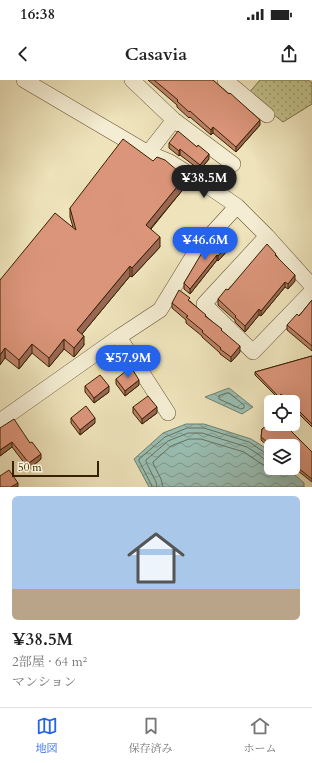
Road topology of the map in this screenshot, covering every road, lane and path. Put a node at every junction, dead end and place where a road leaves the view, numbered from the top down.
1 (24, 80) edge
2 (132, 80) edge
3 (225, 80) edge
4 (267, 115) dead end
5 (174, 120) junction
6 (148, 153) junction
7 (233, 164) dead end
8 (237, 206) junction
9 (267, 236) junction
10 (312, 286) edge
11 (312, 291) edge
12 (118, 337) junction
13 (168, 413) dead end
14 (0, 421) edge

1 - 6 street
2 - 5 street
3 - 4 street
5 - 6 street
5 - 7 street
6 - 8 street
8 - 9 street
8 - 12 street
9 - 10 street
9 - 11 street
12 - 13 street
12 - 14 street

